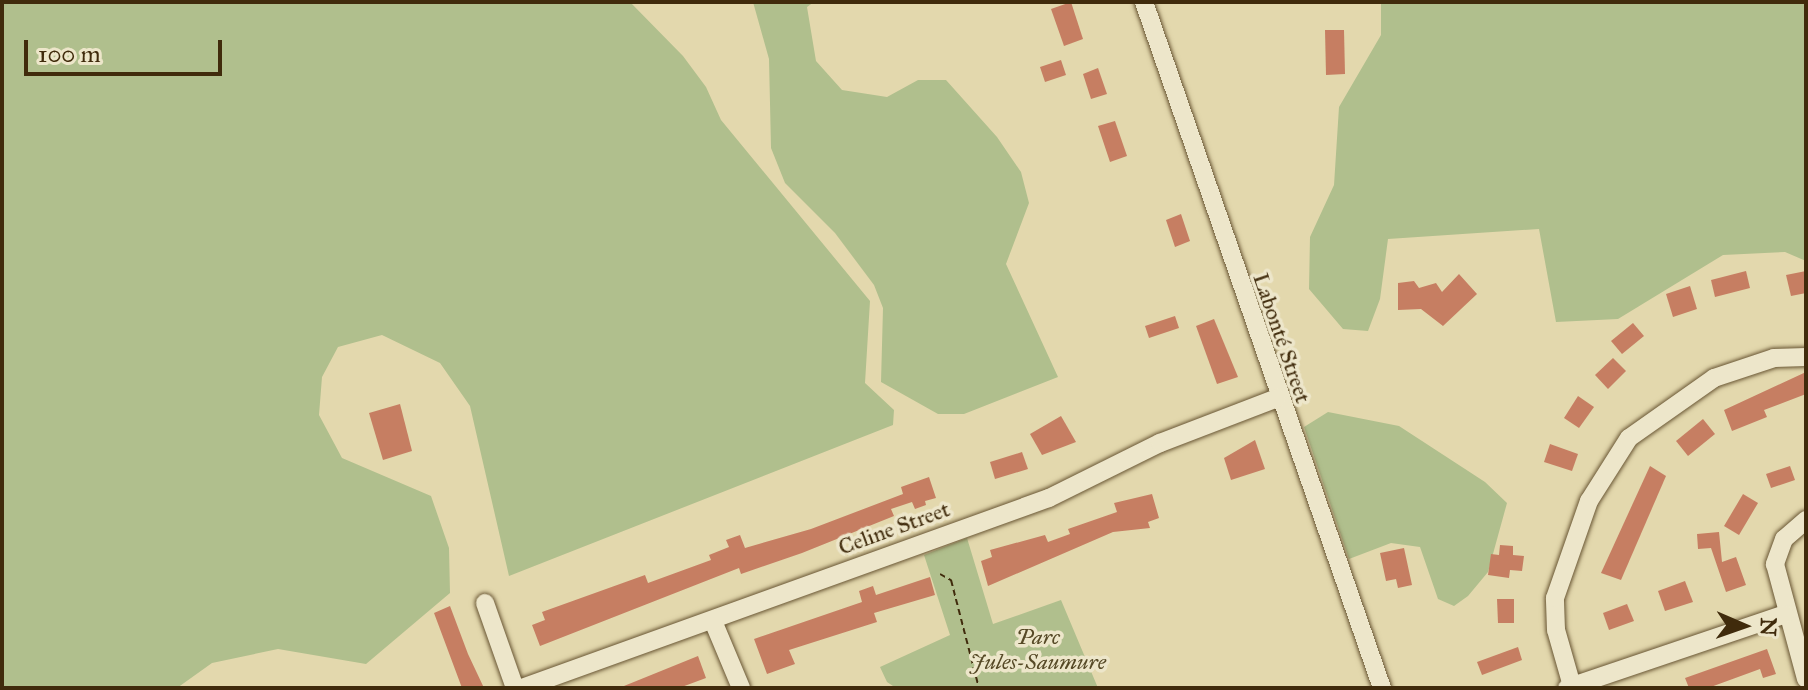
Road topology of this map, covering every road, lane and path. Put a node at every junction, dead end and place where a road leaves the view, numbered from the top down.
1 (1144, 2) edge
2 (1806, 357) edge
3 (1277, 398) junction
4 (1806, 520) edge
5 (940, 574) dead end
6 (485, 603) dead end
7 (1785, 614) junction
8 (713, 621) junction
9 (1806, 679) edge
10 (1569, 687) edge
11 (515, 688) edge
12 (522, 688) edge
13 (741, 688) edge
14 (979, 688) edge
15 (1382, 688) edge

1 - 3 street, Labonté Street
2 - 10 street
3 - 8 street, Celine Street
3 - 15 street, Labonté Street
4 - 7 street
5 - 14 path
6 - 11 street
7 - 9 street
7 - 10 street
8 - 12 street, Celine Street
8 - 13 street

